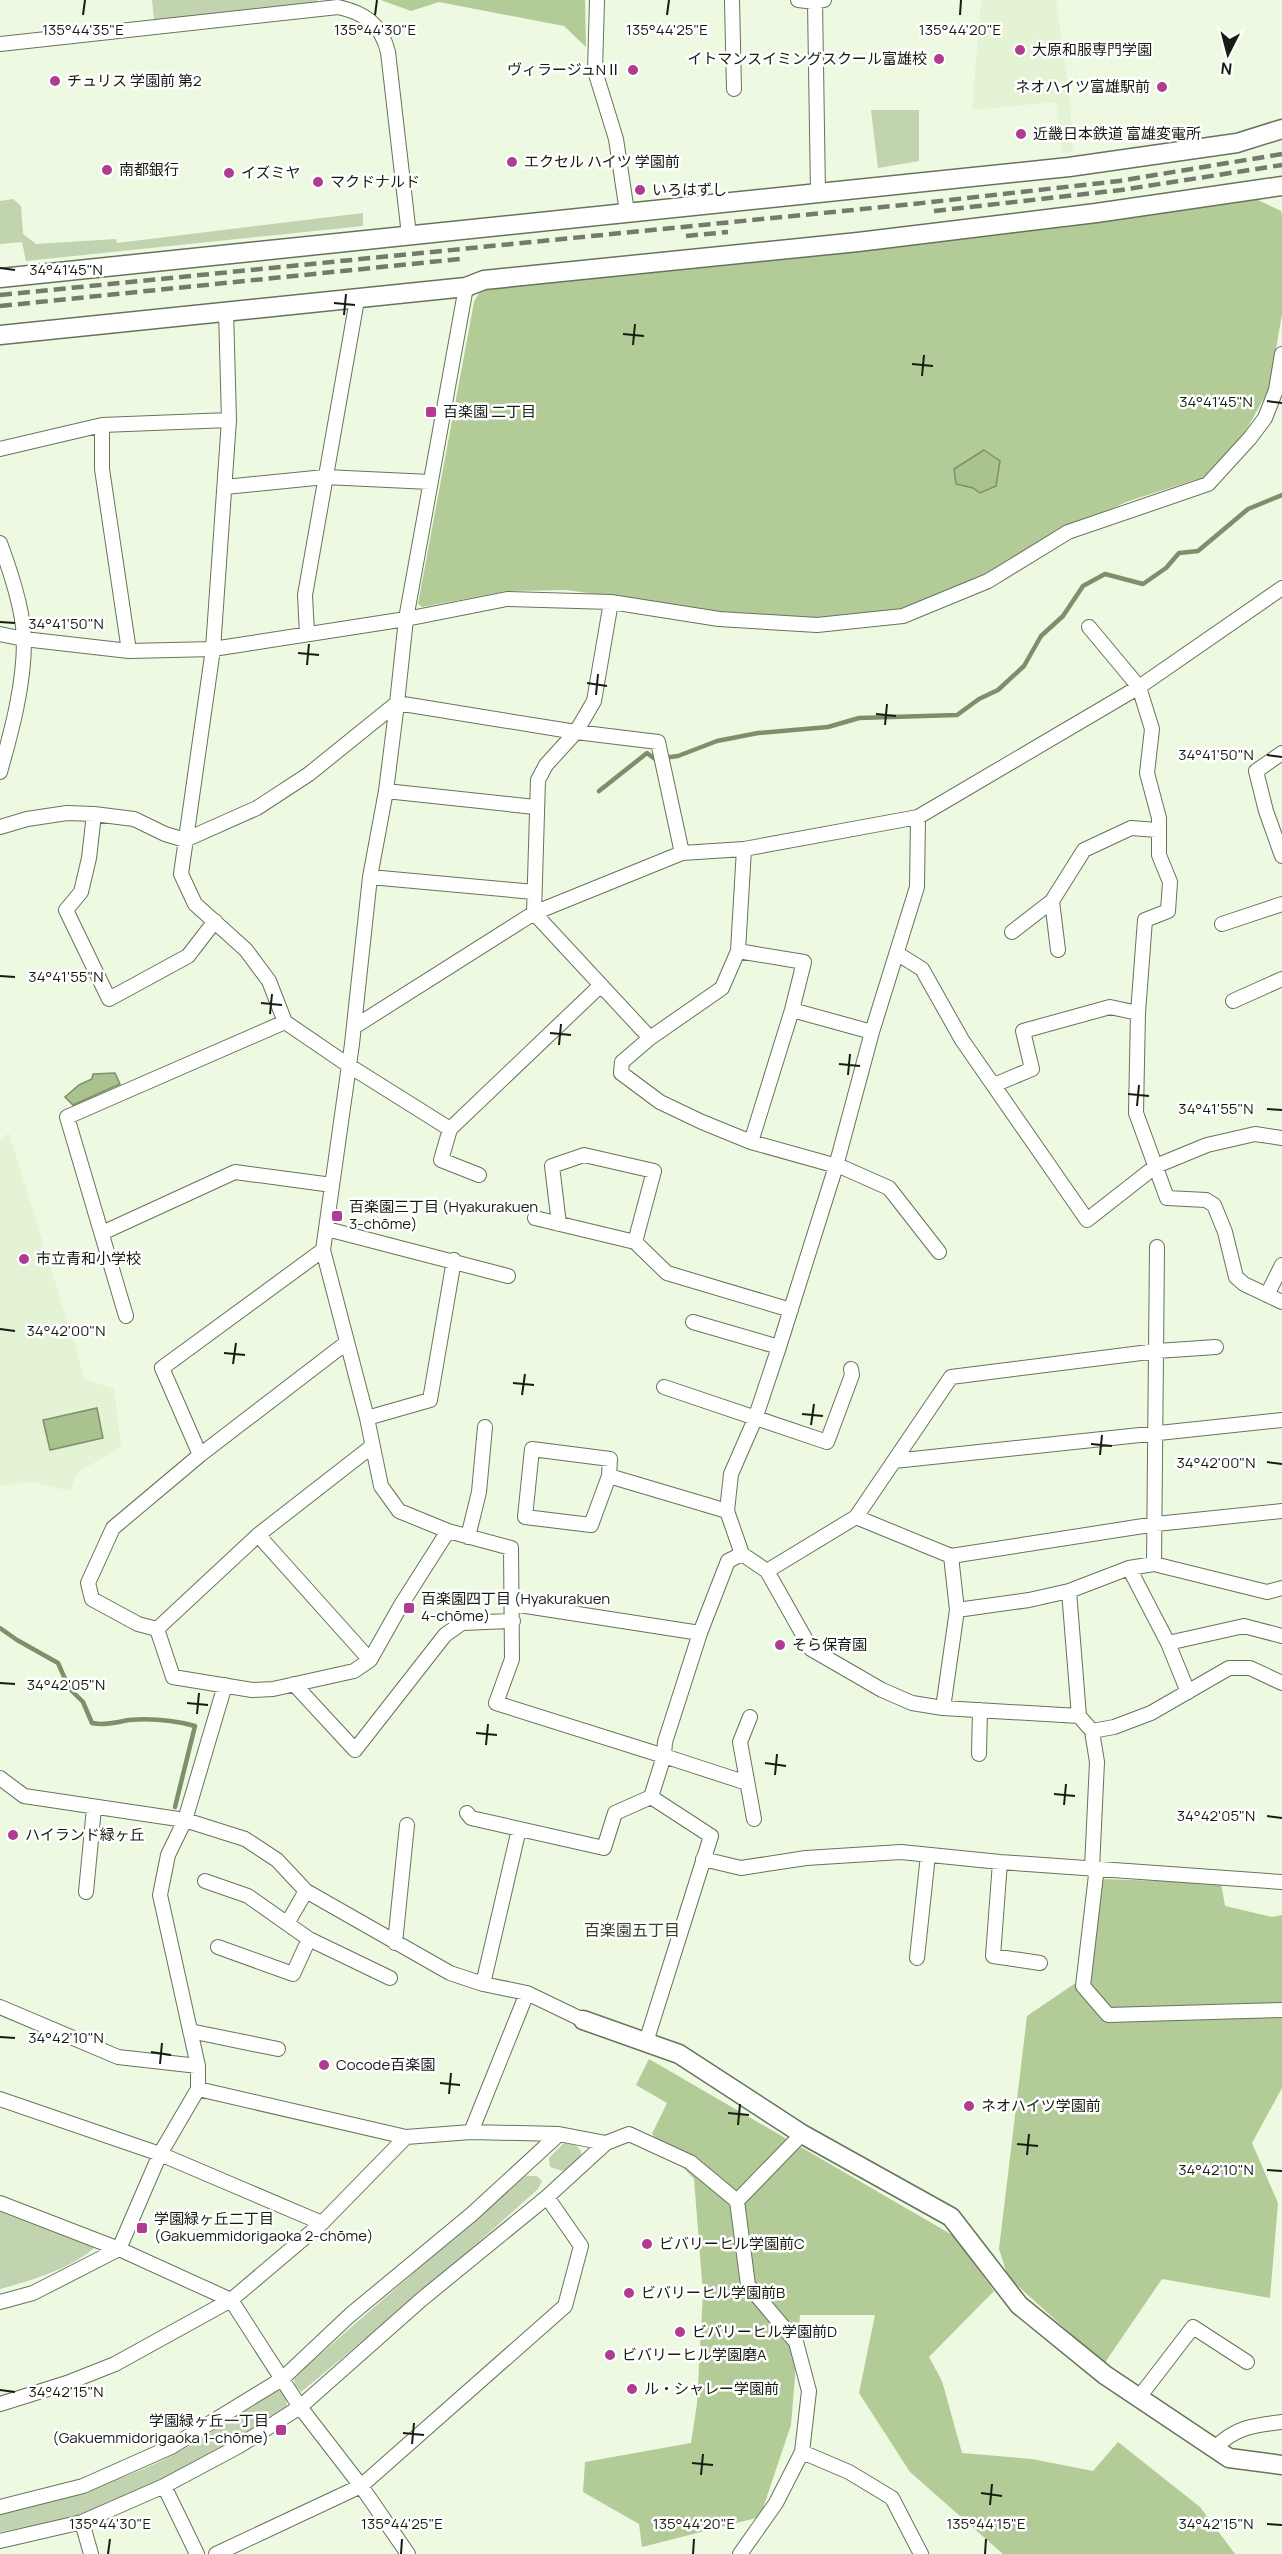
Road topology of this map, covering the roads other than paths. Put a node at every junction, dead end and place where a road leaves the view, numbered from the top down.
1 (597, 0) edge
2 (732, 0) edge
3 (798, 0) edge
4 (819, 1) edge
5 (0, 44) edge
6 (734, 89) dead end
7 (1282, 129) edge
8 (1281, 189) edge
9 (818, 193) junction
10 (627, 212) junction
11 (409, 235) junction
12 (0, 278) edge
13 (466, 287) junction
14 (357, 300) junction
15 (226, 311) junction
16 (0, 335) edge
17 (1282, 354) edge
18 (229, 420) junction
19 (102, 425) junction
20 (0, 449) edge
21 (326, 477) junction
22 (430, 482) junction
23 (225, 487) junction
24 (0, 543) edge
25 (1282, 588) edge
26 (611, 602) junction
27 (406, 619) junction
28 (1089, 627) dead end
29 (0, 634) edge
30 (308, 634) junction
31 (24, 639) junction
32 (213, 649) junction
33 (129, 651) junction
34 (1139, 687) junction
35 (397, 703) junction
36 (576, 732) junction
37 (3, 749) edge
38 (1282, 753) edge
39 (0, 772) edge
40 (386, 791) junction
41 (535, 807) junction
42 (94, 814) junction
43 (918, 817) junction
44 (0, 827) edge
45 (1157, 830) junction
46 (185, 840) junction
47 (744, 849) junction
48 (682, 853) junction
49 (1282, 856) edge
50 (370, 877) junction
51 (534, 892) junction
52 (1053, 902) junction
53 (1282, 904) edge
54 (534, 913) junction
55 (215, 921) junction
56 (1222, 924) dead end
57 (1012, 932) dead end
58 (738, 951) junction
59 (1059, 951) dead end
60 (898, 954) junction
61 (1282, 980) edge
62 (601, 985) junction
63 (1233, 1001) dead end
64 (792, 1010) junction
65 (1138, 1013) junction
66 (285, 1022) junction
67 (354, 1027) junction
68 (872, 1032) junction
69 (650, 1038) junction
70 (348, 1065) junction
71 (994, 1085) junction
72 (450, 1129) junction
73 (1282, 1138) edge
74 (751, 1142) junction
75 (836, 1166) junction
76 (1156, 1166) junction
77 (479, 1175) dead end
78 (332, 1185) junction
79 (535, 1218) dead end
80 (559, 1224) junction
81 (327, 1229) junction
82 (102, 1233) junction
83 (635, 1242) junction
84 (1157, 1247) dead end
85 (323, 1250) junction
86 (939, 1252) dead end
87 (454, 1260) junction
88 (1282, 1265) edge
89 (508, 1276) dead end
90 (1267, 1294) junction
91 (1282, 1302) edge
92 (791, 1310) junction
93 (126, 1316) dead end
94 (693, 1322) dead end
95 (346, 1343) junction
96 (779, 1347) junction
97 (1216, 1347) dead end
98 (1157, 1350) junction
99 (851, 1369) dead end
100 (664, 1387) dead end
101 (367, 1418) junction
102 (754, 1419) junction
103 (1282, 1420) edge
104 (485, 1427) dead end
105 (1156, 1433) junction
106 (371, 1447) junction
107 (200, 1455) junction
108 (894, 1461) junction
109 (609, 1476) junction
110 (727, 1511) junction
111 (1282, 1511) edge
112 (856, 1516) junction
113 (1156, 1524) junction
114 (448, 1531) junction
115 (258, 1535) junction
116 (468, 1537) junction
117 (742, 1554) junction
118 (951, 1556) junction
119 (1154, 1564) junction
120 (1130, 1568) junction
121 (767, 1571) junction
122 (1282, 1588) edge
123 (1069, 1591) junction
124 (513, 1604) junction
125 (957, 1610) junction
126 (513, 1622) junction
127 (157, 1629) junction
128 (700, 1632) junction
129 (1282, 1636) edge
130 (1168, 1643) junction
131 (370, 1660) junction
132 (1282, 1683) edge
133 (294, 1684) junction
134 (225, 1685) junction
135 (1188, 1692) junction
136 (943, 1708) junction
137 (980, 1710) junction
138 (1078, 1716) junction
139 (750, 1717) dead end
140 (1092, 1731) junction
141 (979, 1755) dead end
142 (664, 1756) junction
143 (0, 1778) edge
144 (747, 1783) junction
145 (651, 1797) junction
146 (94, 1808) junction
147 (467, 1813) dead end
148 (185, 1820) junction
149 (754, 1820) dead end
150 (407, 1825) dead end
151 (519, 1829) junction
152 (927, 1855) junction
153 (703, 1859) junction
154 (1000, 1862) junction
155 (1092, 1868) junction
156 (205, 1881) dead end
157 (1282, 1882) edge
158 (306, 1891) junction
159 (86, 1892) dead end
160 (288, 1922) junction
161 (309, 1939) junction
162 (394, 1943) junction
163 (218, 1947) dead end
164 (917, 1958) dead end
165 (1040, 1963) dead end
166 (390, 1978) dead end
167 (483, 1984) junction
168 (527, 1993) junction
169 (0, 2007) edge
170 (1282, 2010) edge
171 (583, 2019) joint
172 (190, 2031) junction
173 (646, 2042) junction
174 (278, 2049) dead end
175 (198, 2066) junction
176 (198, 2089) junction
177 (0, 2099) edge
178 (471, 2132) junction
179 (559, 2134) junction
180 (802, 2134) junction
181 (406, 2137) junction
182 (606, 2143) junction
183 (160, 2154) junction
184 (547, 2197) junction
185 (737, 2202) junction
186 (0, 2203) edge
187 (322, 2223) junction
188 (119, 2249) junction
189 (231, 2300) junction
190 (0, 2302) edge
191 (1247, 2362) dead end
192 (282, 2379) junction
193 (1140, 2396) junction
194 (0, 2404) edge
195 (300, 2407) junction
196 (1282, 2422) edge
197 (1215, 2448) junction
198 (802, 2452) junction
199 (1282, 2465) edge
200 (164, 2486) junction
201 (361, 2486) junction
202 (0, 2507) edge
203 (82, 2522) junction
204 (0, 2541) edge
205 (91, 2554) edge
206 (197, 2554) edge
207 (216, 2554) edge
208 (408, 2554) edge
209 (740, 2554) edge
210 (921, 2554) edge

1 - 10 street
2 - 6 street
3 - 4 street
4 - 9 street
5 - 11 street
7 - 9 street
8 - 13 street
9 - 10 street
10 - 11 street
11 - 12 street
13 - 14 street
13 - 22 street
14 - 15 street
14 - 21 street
15 - 16 street
15 - 18 street
17 - 26 street
18 - 19 street
18 - 23 street
19 - 20 street
19 - 33 street
21 - 22 street
21 - 23 street
21 - 30 street
22 - 27 street
23 - 32 street
24 - 31 street
25 - 34 street
26 - 27 street
26 - 36 street
27 - 30 street
27 - 35 street
28 - 34 street
29 - 31 street
30 - 32 street
31 - 33 street
31 - 37 street
32 - 33 street
32 - 46 street
34 - 43 street
34 - 45 street
35 - 36 street
35 - 40 street
35 - 46 street
36 - 41 street
36 - 48 street
37 - 39 street
38 - 49 street
40 - 41 street
40 - 50 street
41 - 51 street
42 - 44 street
42 - 46 street
42 - 55 street
43 - 47 street
43 - 60 street
45 - 52 street
45 - 65 street
46 - 55 street
47 - 48 street
47 - 58 street
48 - 54 street
50 - 51 street
50 - 67 street
51 - 54 street
52 - 57 street
52 - 59 street
53 - 56 street
54 - 62 street
54 - 67 street
55 - 66 street
58 - 64 street
58 - 69 street
60 - 68 street
60 - 71 street
61 - 63 street
62 - 69 street
62 - 72 street
64 - 68 street
64 - 74 street
65 - 71 street
65 - 76 street
66 - 70 street
66 - 82 street
67 - 70 street
68 - 75 street
69 - 74 street
70 - 72 street
70 - 78 street
71 - 76 street
72 - 77 street
73 - 76 street
74 - 75 street
75 - 86 street
75 - 92 street
76 - 90 street
78 - 81 street
78 - 82 street
79 - 80 street
80 - 83 street
80 - 83 street
81 - 85 street
81 - 87 street
82 - 93 street
83 - 92 street
84 - 98 street
85 - 95 street
85 - 107 street
87 - 89 street
87 - 101 street
88 - 90 street
90 - 91 street
92 - 96 street
94 - 96 street
95 - 101 street
95 - 107 street
96 - 102 street
97 - 98 street
98 - 105 street
98 - 108 street
99 - 102 street
100 - 102 street
101 - 106 street
102 - 110 street
103 - 105 street
104 - 116 street
105 - 108 street
105 - 113 street
106 - 114 street
106 - 115 street
107 - 127 street
108 - 112 street
109 - 109 street
109 - 110 street
110 - 117 street
111 - 113 street
112 - 118 street
112 - 121 street
113 - 118 street
113 - 119 street
114 - 116 street
114 - 131 street
115 - 127 street
115 - 131 street
116 - 124 street
117 - 121 street
117 - 128 street
118 - 125 street
119 - 120 street
119 - 122 street
120 - 123 street
120 - 130 street
121 - 136 street
123 - 125 street
123 - 138 street
124 - 126 street
124 - 128 street
125 - 136 street
126 - 133 street
126 - 142 street
127 - 134 street
128 - 142 street
129 - 130 street
130 - 135 street
131 - 133 street
132 - 135 street
133 - 134 street
134 - 148 street
135 - 140 street
136 - 137 street
137 - 138 street
137 - 141 street
138 - 140 street
139 - 144 street
140 - 155 street
142 - 144 street
142 - 145 street
143 - 146 street
144 - 149 street
145 - 151 street
145 - 153 street
146 - 148 street
146 - 159 street
147 - 151 street
148 - 158 street
148 - 172 street
150 - 162 street
151 - 167 street
152 - 153 street
152 - 154 street
152 - 164 street
153 - 173 street
154 - 155 street
154 - 165 street
155 - 157 street
155 - 170 street
156 - 160 street
158 - 160 street
158 - 162 street
160 - 161 street
161 - 163 street
161 - 166 street
162 - 167 street
167 - 168 street
168 - 171 street
168 - 178 street
169 - 175 street
171 - 173 street
172 - 174 street
172 - 175 street
173 - 180 street
175 - 176 street
176 - 181 street
176 - 183 street
177 - 183 street
178 - 179 street
178 - 181 street
179 - 182 street
179 - 192 street
180 - 185 street
180 - 193 street
181 - 187 street
182 - 184 street
182 - 185 street
183 - 187 street
183 - 188 street
184 - 195 street
184 - 201 street
185 - 198 street
186 - 188 street
187 - 189 street
188 - 189 street
188 - 190 street
189 - 192 street
189 - 194 street
191 - 193 street
192 - 195 street
192 - 202 street
193 - 197 street
195 - 200 street
195 - 201 street
196 - 197 street
197 - 199 street
198 - 209 street
198 - 210 street
200 - 203 street
200 - 206 street
201 - 207 street
201 - 208 street
203 - 204 street
203 - 205 street

